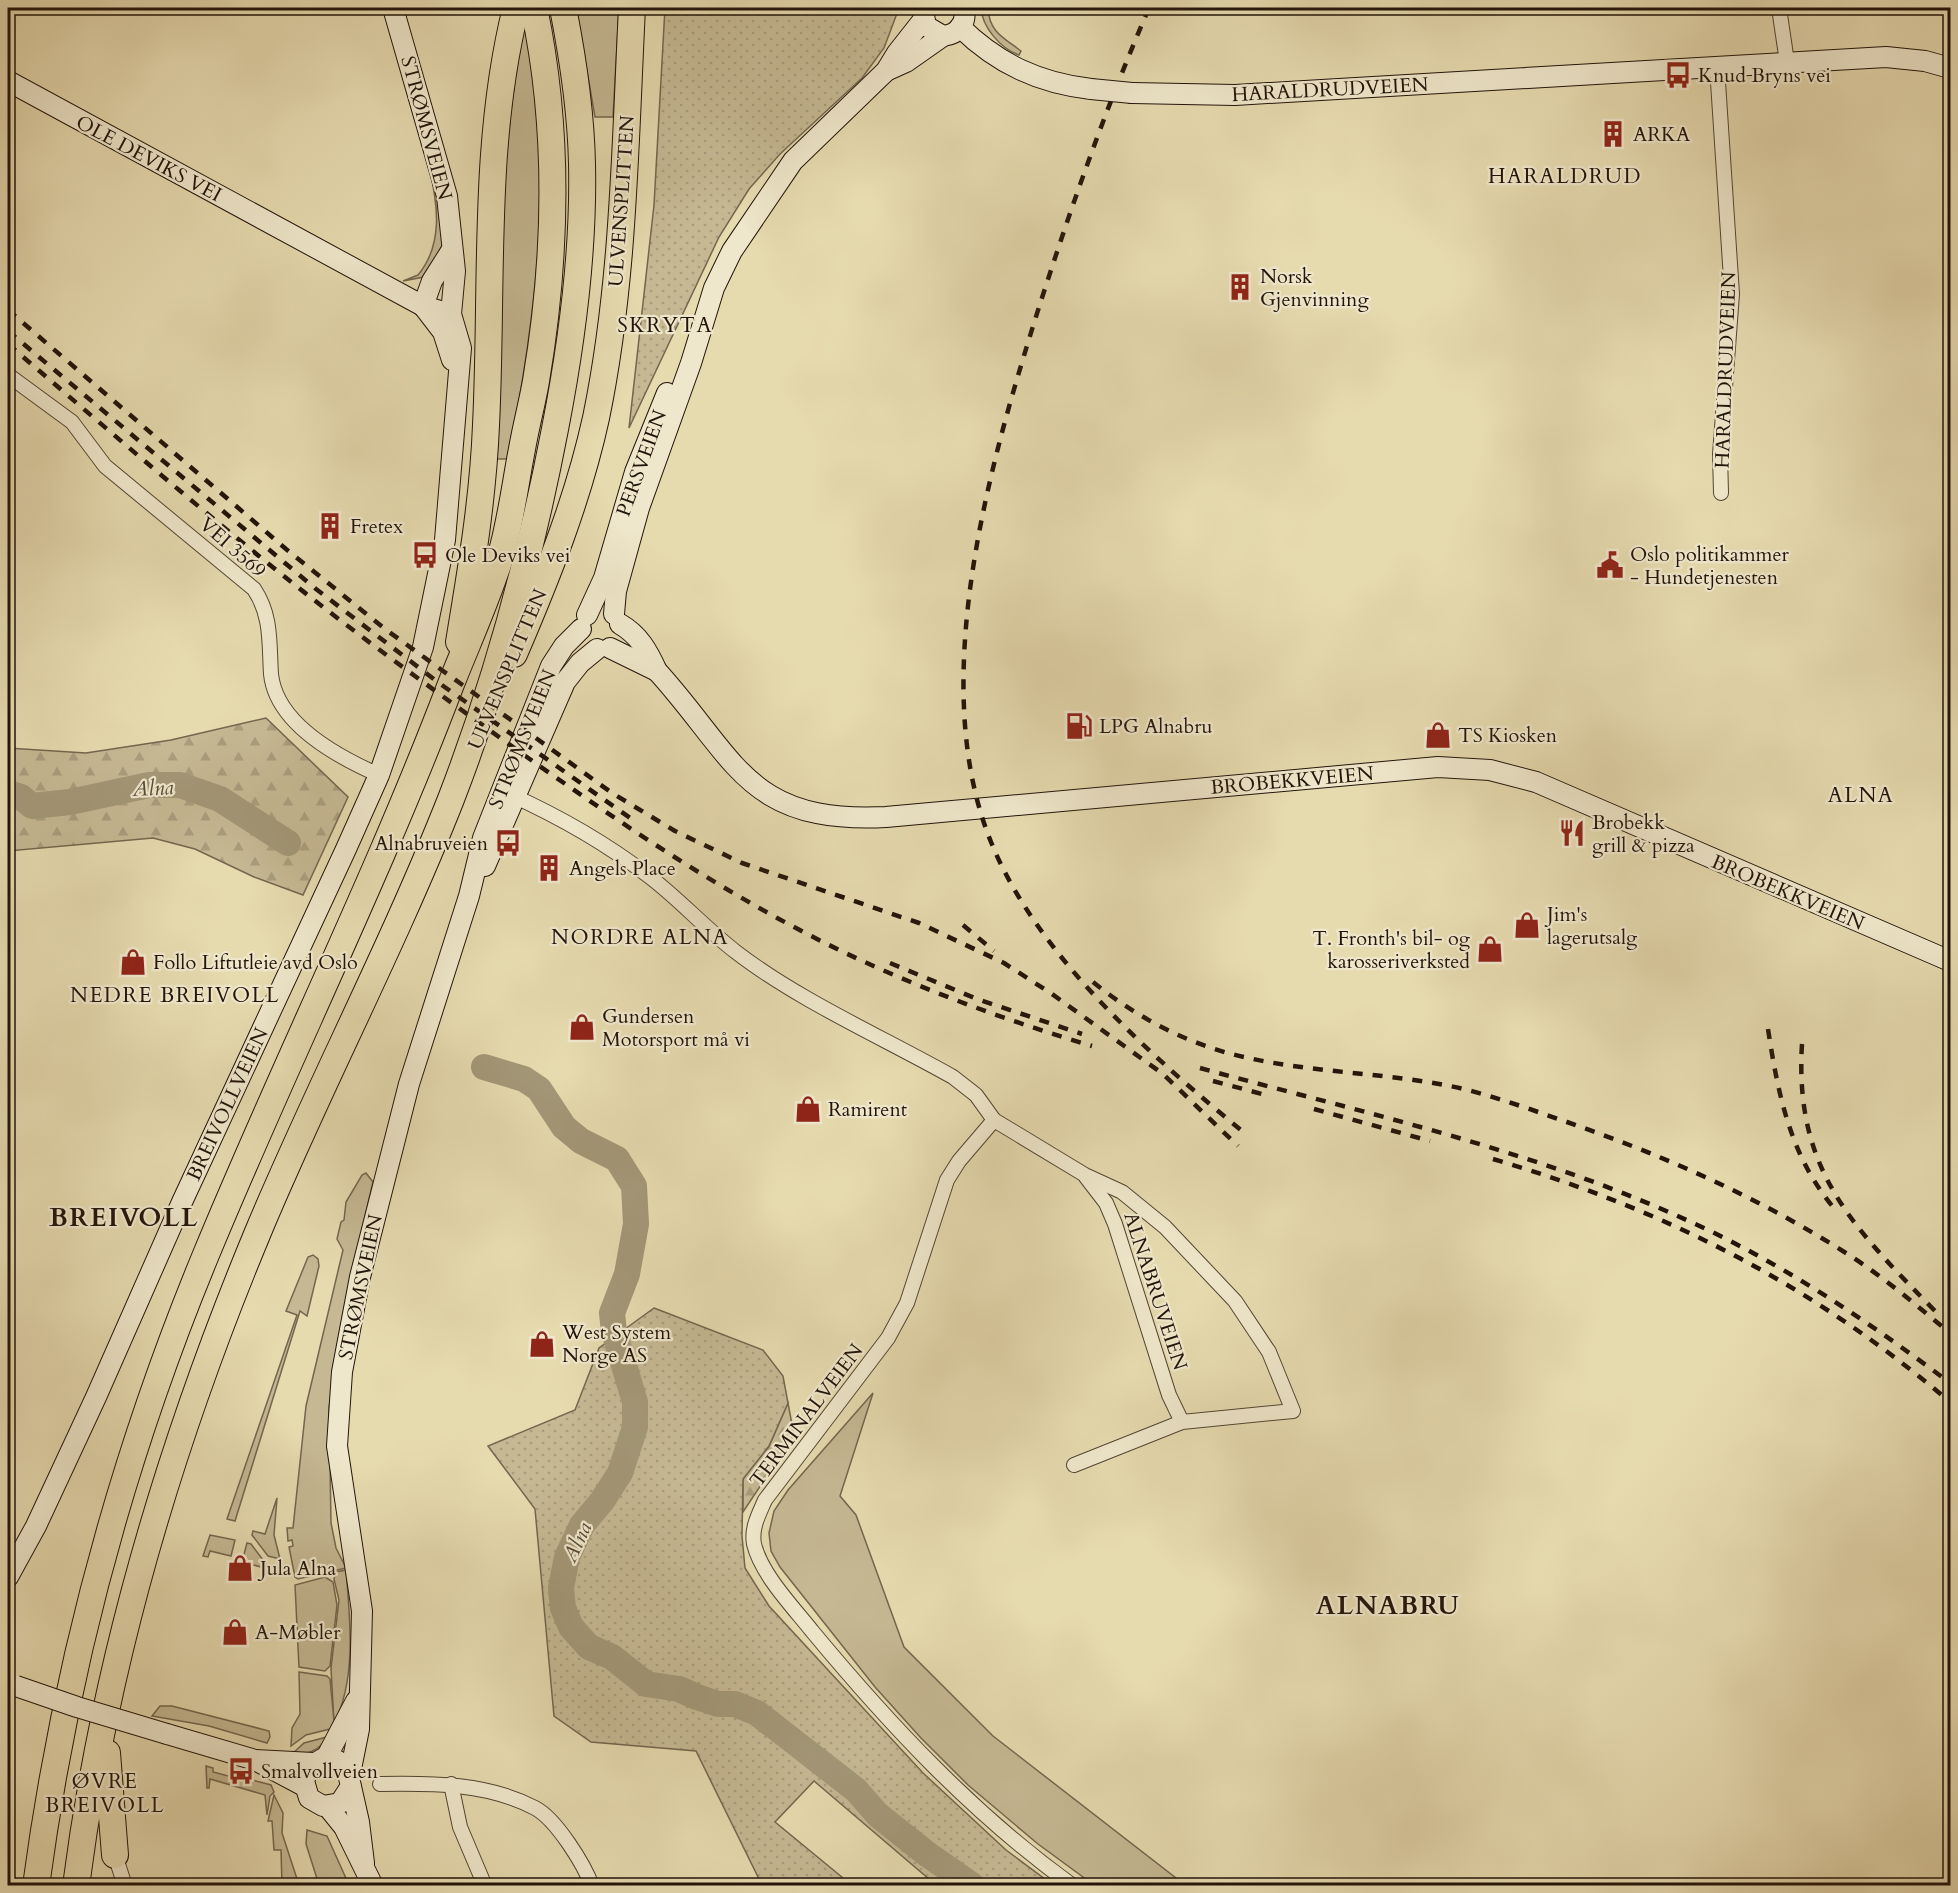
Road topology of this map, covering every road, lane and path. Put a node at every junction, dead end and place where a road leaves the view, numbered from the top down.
1 (393, 8) edge
2 (516, 8) edge
3 (534, 8) edge
4 (563, 8) edge
5 (632, 8) edge
6 (964, 8) edge
7 (1779, 8) edge
8 (923, 14) edge
9 (952, 32) junction
10 (1787, 62) junction
11 (1717, 67) junction
12 (1950, 68) edge
13 (886, 71) junction
14 (8, 81) edge
15 (451, 251) junction
16 (423, 306) junction
17 (451, 314) junction
18 (705, 315) junction
19 (456, 374) junction
20 (8, 375) edge
21 (1721, 493) dead end
22 (617, 619) junction
23 (584, 622) junction
24 (604, 649) junction
25 (657, 670) junction
26 (453, 678) junction
27 (379, 775) junction
28 (508, 793) junction
29 (451, 797) junction
30 (1950, 961) edge
31 (994, 1120) junction
32 (1085, 1175) junction
33 (1182, 1422) junction
34 (1074, 1465) dead end
35 (8, 1577) edge
36 (12, 1684) edge
37 (359, 1693) junction
38 (105, 1718) junction
39 (255, 1760) junction
40 (320, 1761) junction
41 (351, 1780) junction
42 (380, 1784) dead end
43 (451, 1784) junction
44 (304, 1786) junction
45 (327, 1806) junction
46 (115, 1855) joint
47 (364, 1863) junction
48 (36, 1886) edge
49 (76, 1886) edge
50 (125, 1886) edge
51 (373, 1886) edge
52 (485, 1886) edge
53 (592, 1886) edge
54 (1072, 1886) edge

1 - 15 street, STRØMSVEIEN
2 - 26 highway
3 - 26 highway
4 - 29 highway
5 - 29 highway, ULVENSPLITTEN
6 - 9 street
7 - 10 street
8 - 9 street, HARALDRUDVEIEN
8 - 13 street, PERSVEIEN
9 - 11 street, HARALDRUDVEIEN, bridge
9 - 13 street, PERSVEIEN
10 - 11 street, HARALDRUDVEIEN
10 - 12 street, HARALDRUDVEIEN
11 - 21 street, HARALDRUDVEIEN
13 - 18 street, PERSVEIEN
14 - 16 street, OLE DEVIKS VEI
15 - 16 street
15 - 17 street, STRØMSVEIEN
16 - 17 street, OLE DEVIKS VEI
16 - 19 street, BREIVOLLVEIEN
17 - 19 street, BREIVOLLVEIEN
18 - 22 street, PERSVEIEN
18 - 23 street, PERSVEIEN
19 - 27 street, BREIVOLLVEIEN
20 - 27 street, VEI 3569
22 - 23 street
22 - 24 street
22 - 25 street, BROBEKKVEIEN
23 - 24 street
23 - 28 street, STRØMSVEIEN
24 - 25 street, BROBEKKVEIEN
24 - 28 street, STRØMSVEIEN
25 - 30 street, BROBEKKVEIEN
26 - 48 highway
27 - 35 street, BREIVOLLVEIEN
28 - 31 street, ALNABRUVEIEN
28 - 37 street, STRØMSVEIEN
29 - 38 highway
31 - 32 street, ALNABRUVEIEN
31 - 54 street, TERMINALVEIEN
32 - 33 street, ALNABRUVEIEN
32 - 33 street, ALNABRUVEIEN
33 - 34 street, ALNABRUVEIEN
36 - 39 street, bridge
37 - 40 street, STRØMSVEIEN
37 - 41 street, STRØMSVEIEN
38 - 46 highway
38 - 49 highway
39 - 40 street
39 - 44 street
40 - 41 street
40 - 44 street
41 - 45 street
41 - 47 street, STRØMSVEIEN
42 - 43 street
43 - 52 street
43 - 53 street
44 - 45 street
45 - 47 street, STRØMSVEIEN
46 - 50 street
47 - 51 street, STRØMSVEIEN

